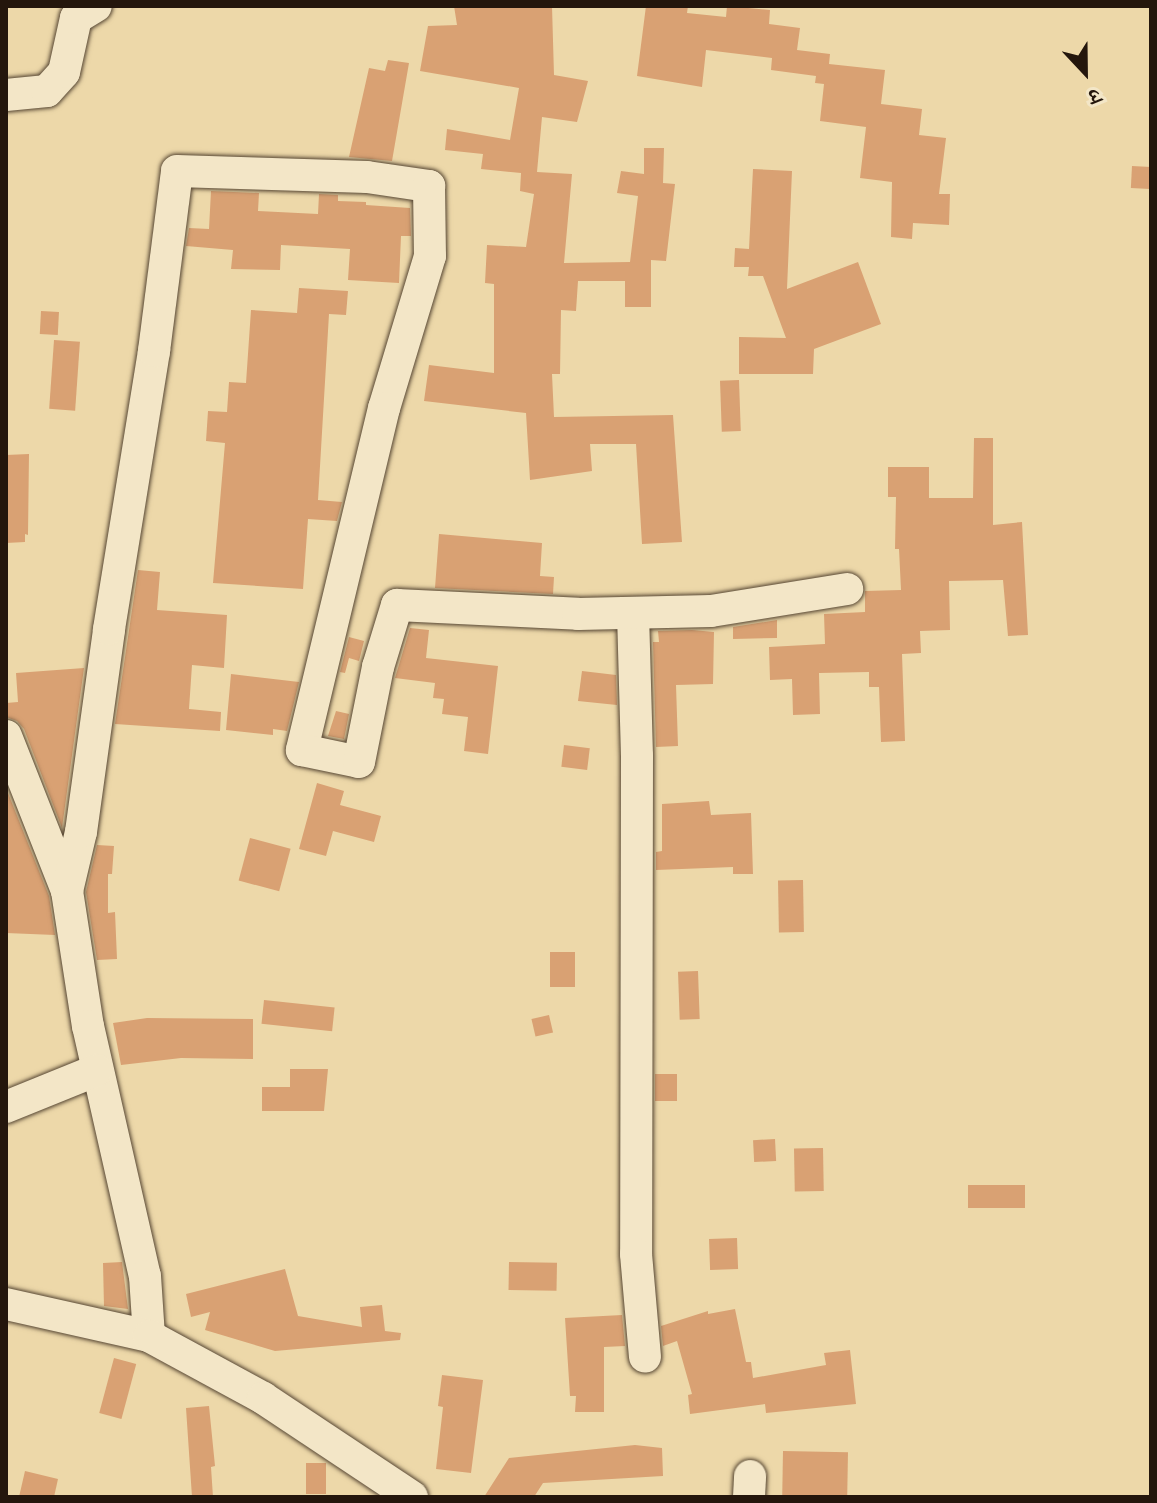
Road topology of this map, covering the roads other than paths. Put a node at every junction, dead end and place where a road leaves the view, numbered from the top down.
1 (96, 6) edge
2 (6, 95) edge
3 (847, 589) dead end
4 (633, 613) junction
5 (6, 736) edge
6 (67, 891) junction
7 (97, 1070) junction
8 (6, 1107) edge
9 (8, 1309) edge
10 (149, 1336) junction
11 (645, 1357) dead end
12 (412, 1497) edge

1 - 2 street
3 - 4 street
4 - 6 street
4 - 11 street
5 - 6 street
6 - 7 street
7 - 8 street
7 - 10 street
9 - 10 street
10 - 12 street

